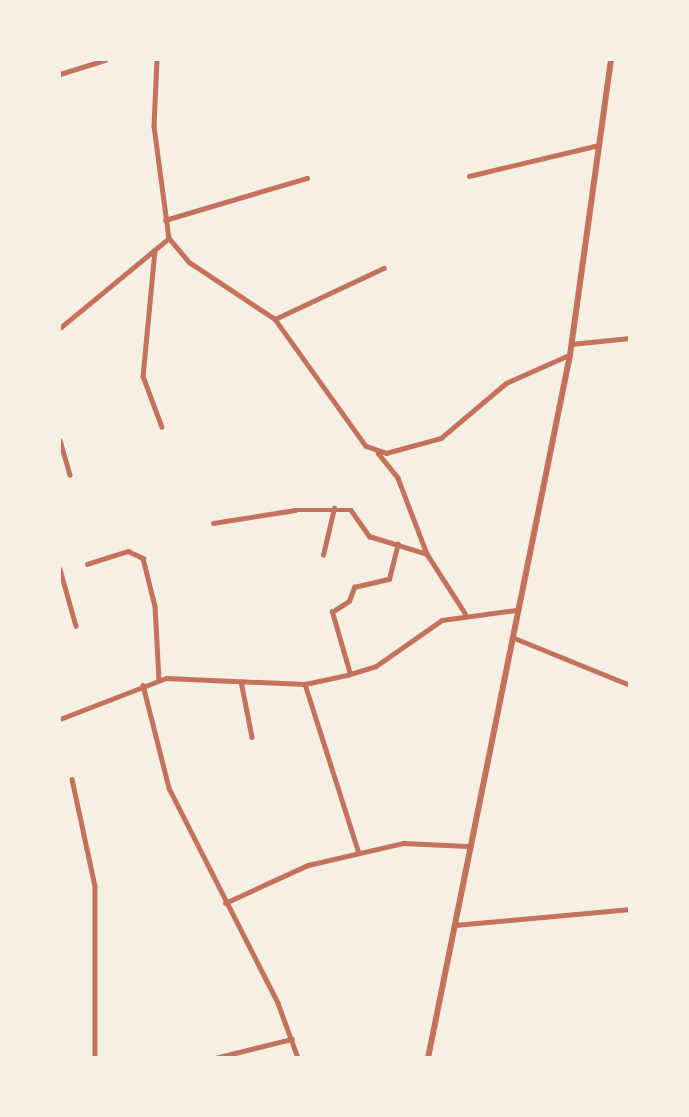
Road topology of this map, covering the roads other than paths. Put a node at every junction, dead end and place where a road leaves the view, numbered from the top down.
1 (105, 60) edge
2 (158, 60) edge
3 (611, 60) edge
4 (60, 74) edge
5 (595, 146) junction
6 (469, 176) dead end
7 (307, 178) dead end
8 (165, 220) junction
9 (169, 238) junction
10 (155, 250) junction
11 (384, 268) dead end
12 (275, 319) junction
13 (60, 328) edge
14 (629, 338) edge
15 (571, 344) junction
16 (570, 355) junction
17 (162, 427) dead end
18 (60, 440) edge
19 (376, 451) junction
20 (70, 475) dead end
21 (334, 508) junction
22 (213, 523) dead end
23 (398, 544) junction
24 (427, 554) junction
25 (323, 555) dead end
26 (86, 564) dead end
27 (60, 569) edge
28 (516, 610) junction
29 (465, 613) junction
30 (76, 626) dead end
31 (511, 636) junction
32 (350, 674) junction
33 (159, 680) junction
34 (241, 681) junction
35 (305, 684) junction
36 (143, 685) junction
37 (629, 685) edge
38 (60, 719) edge
39 (252, 737) dead end
40 (72, 779) dead end
41 (467, 846) junction
42 (359, 853) junction
43 (225, 903) junction
44 (629, 909) edge
45 (455, 925) junction
46 (292, 1039) junction
47 (95, 1058) edge
48 (215, 1058) edge
49 (299, 1058) edge
50 (428, 1058) edge

1 - 4 street
2 - 8 street
3 - 5 street
5 - 6 street
5 - 15 street
7 - 8 street
8 - 9 street
9 - 10 street
9 - 12 street
10 - 13 street
10 - 17 street
11 - 12 street
12 - 19 street
14 - 15 street
15 - 16 street
16 - 19 street
16 - 28 street
18 - 20 street
19 - 24 street
21 - 22 street
21 - 23 street
21 - 25 street
23 - 24 street
23 - 32 street
24 - 29 street
26 - 33 street
27 - 30 street
28 - 29 street
28 - 31 street
29 - 32 street
31 - 37 street
31 - 41 street
32 - 35 street
33 - 34 street
33 - 36 street
34 - 35 street
34 - 39 street
35 - 42 street
36 - 38 street
36 - 43 street
40 - 47 street
41 - 42 street
41 - 45 street
42 - 43 street
43 - 46 street
44 - 45 street
45 - 50 street
46 - 48 street
46 - 49 street

